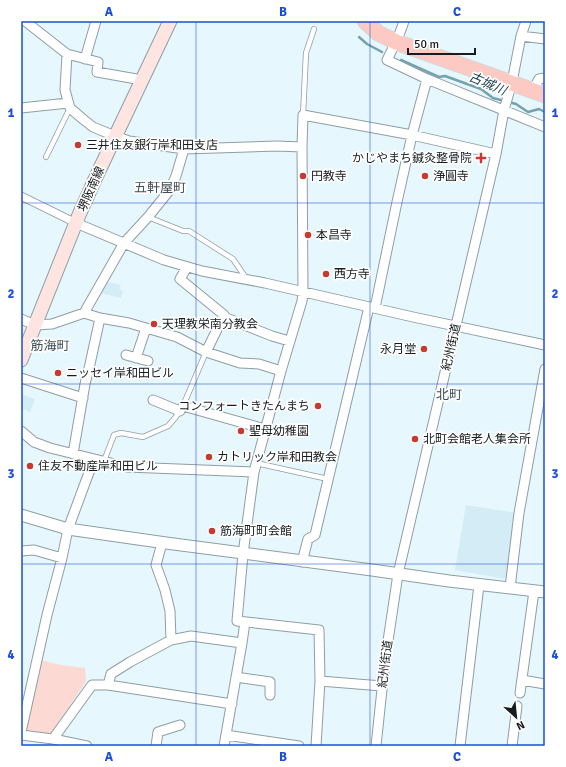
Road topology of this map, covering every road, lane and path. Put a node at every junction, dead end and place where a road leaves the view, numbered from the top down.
1 (25, 21) edge
2 (96, 21) edge
3 (170, 21) edge
4 (365, 21) edge
5 (404, 21) edge
6 (526, 21) edge
7 (314, 29) dead end
8 (521, 36) junction
9 (545, 38) edge
10 (396, 42) junction
11 (68, 54) junction
12 (85, 59) junction
13 (545, 78) edge
14 (427, 79) junction
15 (142, 80) junction
16 (512, 82) junction
17 (539, 92) edge
18 (506, 104) junction
19 (69, 105) junction
20 (21, 108) edge
21 (303, 115) junction
22 (545, 127) edge
23 (412, 135) junction
24 (115, 136) junction
25 (302, 147) junction
26 (184, 149) junction
27 (496, 154) junction
28 (46, 157) dead end
29 (21, 196) edge
30 (148, 217) junction
31 (76, 223) junction
32 (124, 243) junction
33 (187, 267) junction
34 (247, 280) junction
35 (303, 292) junction
36 (372, 307) junction
37 (84, 314) junction
38 (224, 317) junction
39 (100, 318) junction
40 (21, 319) edge
41 (35, 324) junction
42 (456, 326) junction
43 (146, 328) junction
44 (289, 341) junction
45 (545, 345) edge
46 (206, 352) junction
47 (126, 355) dead end
48 (136, 358) junction
49 (21, 360) edge
50 (148, 362) dead end
51 (545, 369) edge
52 (281, 371) junction
53 (21, 378) edge
54 (83, 398) junction
55 (153, 400) dead end
56 (181, 408) junction
57 (265, 429) junction
58 (21, 431) edge
59 (73, 454) junction
60 (94, 459) junction
61 (104, 461) junction
62 (255, 468) junction
63 (328, 479) junction
64 (21, 515) edge
65 (68, 529) junction
66 (162, 543) junction
67 (21, 551) edge
68 (243, 554) junction
69 (62, 558) junction
70 (302, 562) junction
71 (398, 574) junction
72 (479, 585) junction
73 (510, 588) junction
74 (539, 592) edge
75 (245, 622) junction
76 (171, 640) junction
77 (242, 643) junction
78 (236, 677) junction
79 (522, 680) junction
80 (320, 681) junction
81 (545, 684) edge
82 (108, 685) junction
83 (382, 686) junction
84 (520, 693) dead end
85 (270, 696) dead end
86 (232, 704) junction
87 (517, 706) dead end
88 (180, 725) dead end
89 (21, 732) edge
90 (21, 735) edge
91 (226, 736) junction
92 (53, 739) junction
93 (36, 742) edge
94 (275, 744) edge
95 (87, 746) edge
96 (156, 746) edge
97 (224, 746) edge
98 (299, 746) edge
99 (316, 746) edge
100 (376, 746) edge
101 (460, 746) edge
102 (512, 746) edge

1 - 11 street
2 - 12 street
3 - 15 main road, 堺阪南線
4 - 10 main road
5 - 10 street
6 - 8 street, 紀州街道
7 - 21 lane
8 - 9 street
8 - 16 street, 紀州街道
10 - 14 street
10 - 16 main road
11 - 12 street
11 - 19 street
12 - 15 street
13 - 17 street
14 - 18 street
14 - 23 street
15 - 24 main road, 堺阪南線
16 - 17 main road
16 - 18 street, 紀州街道
18 - 22 street
18 - 27 street, 紀州街道
19 - 20 street
19 - 24 street
19 - 28 lane
21 - 23 street
21 - 25 street
23 - 27 street
23 - 36 street
24 - 26 street
24 - 31 main road, 堺阪南線
25 - 26 street
25 - 35 street
26 - 30 street
27 - 42 street, 紀州街道
29 - 31 street
30 - 32 street
30 - 34 lane
31 - 32 street
31 - 41 main road, 堺阪南線
32 - 33 street
32 - 37 street
33 - 34 street
33 - 38 street
34 - 35 street
35 - 36 street
35 - 44 street
36 - 42 street
36 - 63 street
37 - 39 street
37 - 41 street
38 - 44 street
38 - 46 street
39 - 43 street
39 - 54 street
40 - 41 street
41 - 49 main road, 堺阪南線
42 - 45 street
42 - 71 street, 紀州街道
43 - 46 street
43 - 48 street
44 - 52 street
46 - 52 street
46 - 56 lane
47 - 48 street
48 - 50 street
51 - 73 street
52 - 57 street
53 - 54 street
54 - 59 street
55 - 56 street
56 - 57 street
56 - 61 lane
57 - 62 street
58 - 59 street
59 - 60 street
60 - 61 street
60 - 65 street
61 - 62 street
62 - 63 lane
62 - 68 street
63 - 70 street
64 - 65 street
65 - 66 street
65 - 69 street
66 - 68 street
66 - 76 street
67 - 69 street
68 - 70 street
68 - 75 street
69 - 89 street
70 - 71 street
71 - 72 street
71 - 83 street, 紀州街道
72 - 73 street
72 - 101 street
73 - 74 street
74 - 79 street
75 - 77 street
75 - 80 street
76 - 77 street
76 - 82 street
77 - 78 street
78 - 85 street
78 - 86 street
79 - 81 street
79 - 84 street
80 - 83 street
80 - 99 street
82 - 86 street
82 - 92 street
83 - 100 street, 紀州街道
86 - 91 street
87 - 102 street
88 - 96 street
90 - 93 street
91 - 94 street
91 - 97 street
92 - 93 street
92 - 95 street
94 - 98 street

